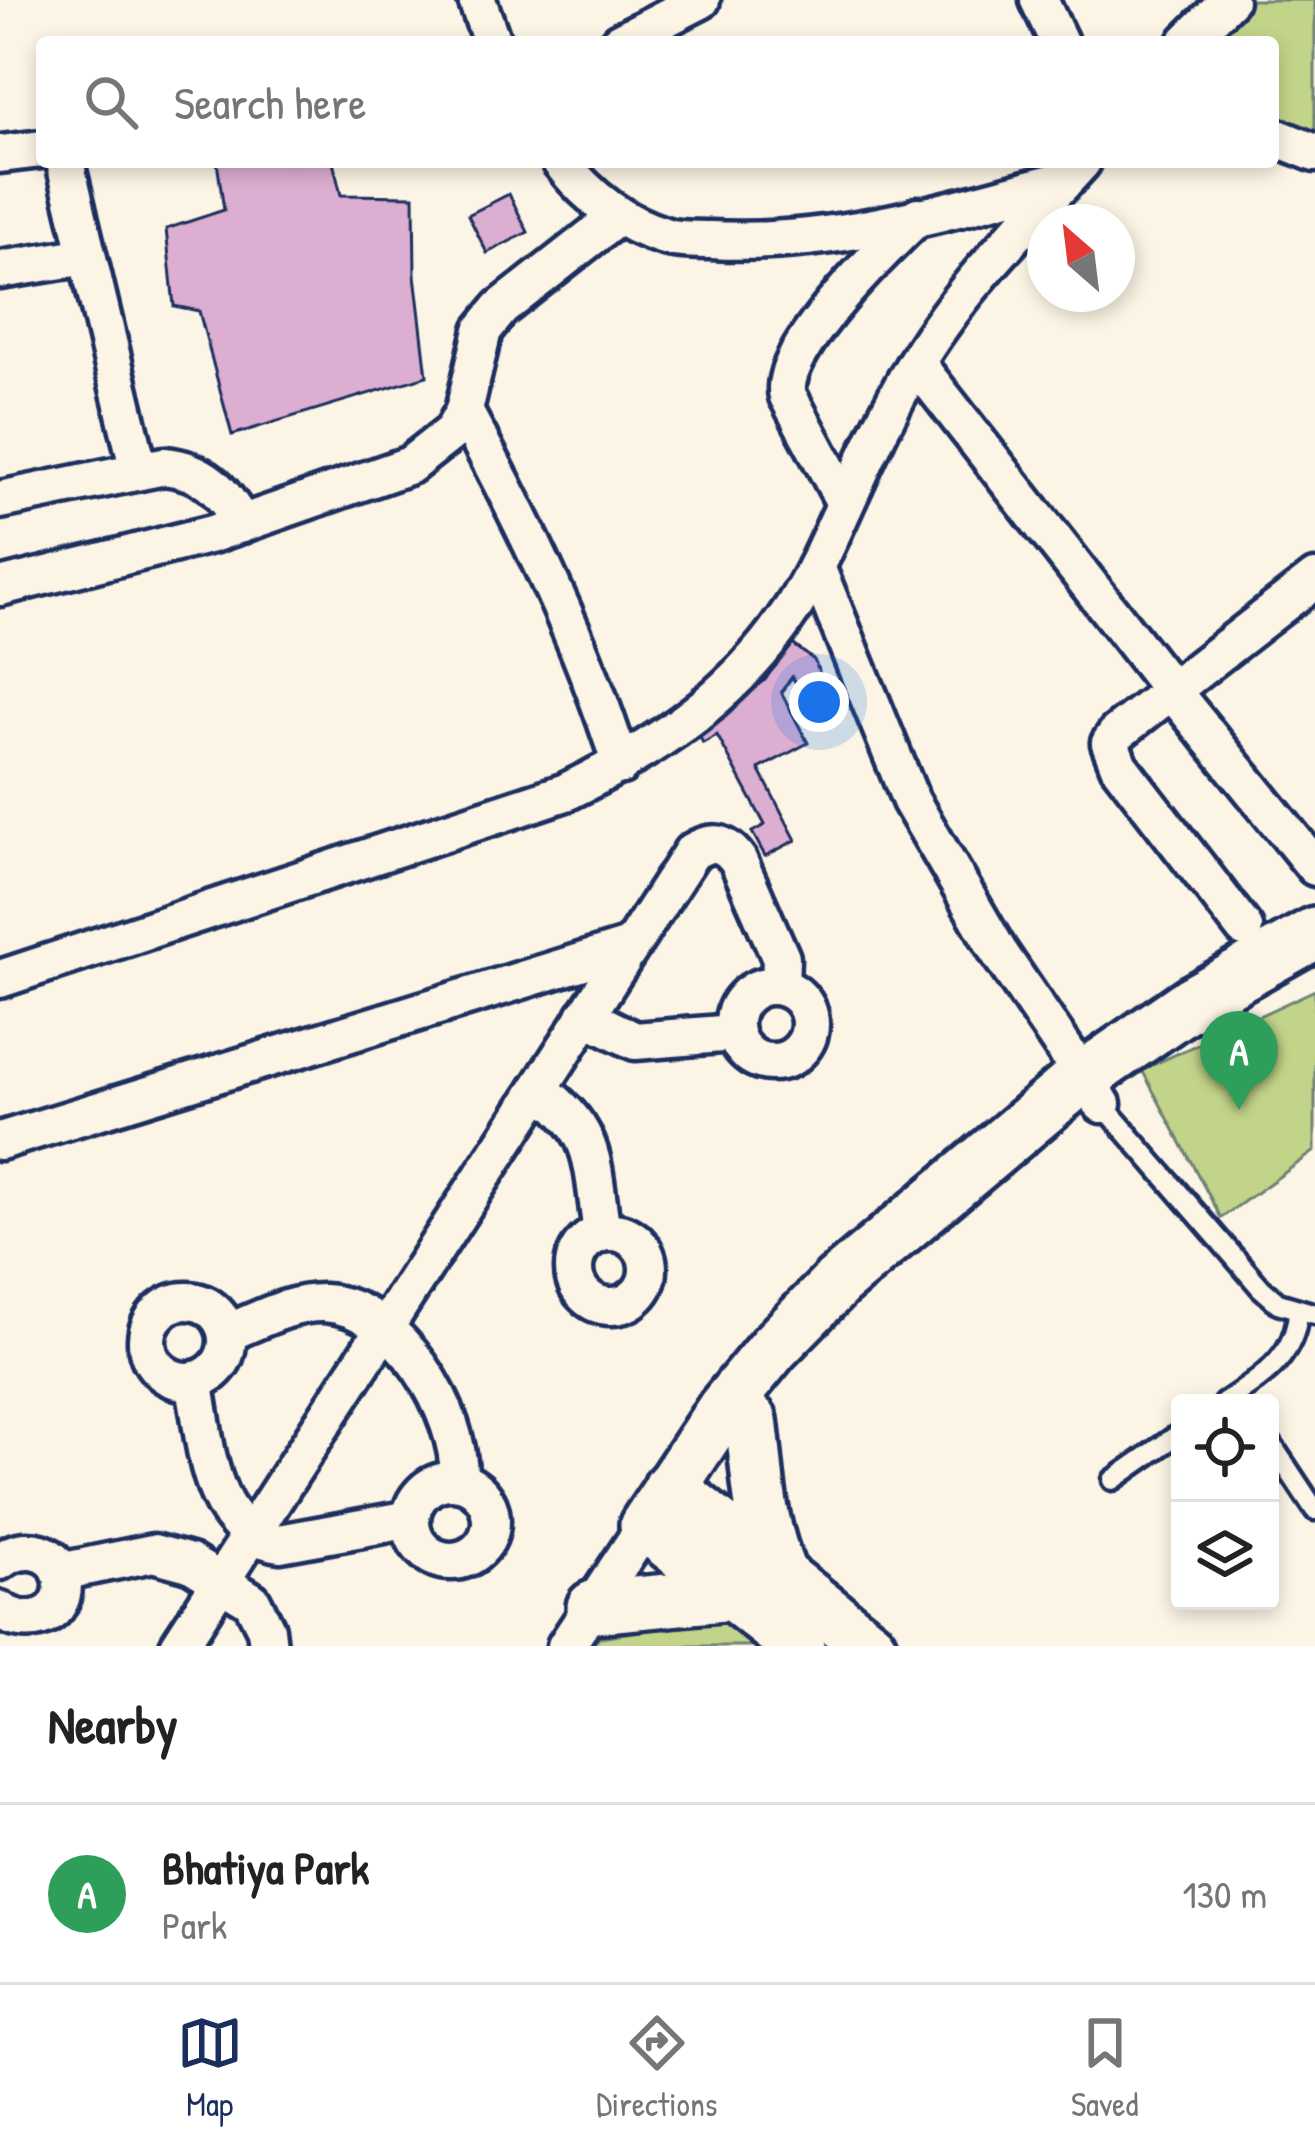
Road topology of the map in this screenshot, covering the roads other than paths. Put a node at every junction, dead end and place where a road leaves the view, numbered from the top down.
1 (477, 0) edge
2 (701, 0) edge
3 (1040, 0) edge
4 (1229, 0) edge
5 (490, 36) edge
6 (631, 36) edge
7 (1056, 36) edge
8 (1193, 36) edge
9 (1279, 138) edge
10 (36, 150) edge
11 (1315, 153) edge
12 (0, 154) edge
13 (66, 168) edge
14 (566, 168) edge
15 (1074, 171) edge
16 (918, 216) junction
17 (616, 217) junction
18 (88, 256) junction
19 (0, 270) edge
20 (916, 363) junction
21 (464, 411) junction
22 (139, 471) junction
23 (0, 500) edge
24 (845, 502) junction
25 (242, 524) junction
26 (816, 567) junction
27 (1315, 579) edge
28 (0, 587) edge
29 (1172, 691) junction
30 (621, 765) junction
31 (1315, 867) edge
32 (1244, 928) dead end
33 (1315, 932) edge
34 (629, 947) junction
35 (1315, 968) edge
36 (0, 979) edge
37 (780, 986) junction
38 (585, 1016) junction
39 (734, 1034) junction
40 (539, 1089) junction
41 (1092, 1091) junction
42 (0, 1141) edge
43 (602, 1232) dead end
44 (1306, 1313) edge
45 (385, 1328) junction
46 (227, 1333) junction
47 (194, 1380) junction
48 (1243, 1394) edge
49 (751, 1420) junction
50 (1171, 1439) edge
51 (1279, 1456) edge
52 (1113, 1480) dead end
53 (459, 1481) junction
54 (1315, 1510) edge
55 (669, 1515) junction
56 (411, 1519) junction
57 (250, 1534) junction
58 (0, 1561) edge
59 (60, 1572) junction
60 (781, 1575) junction
61 (221, 1578) junction
62 (733, 1594) junction
63 (0, 1610) edge
64 (589, 1613) edge
65 (39, 1633) edge
66 (179, 1646) edge
67 (268, 1646) edge
68 (798, 1646) edge
69 (870, 1646) edge

1 - 5 street
2 - 6 street
3 - 7 street
4 - 8 street
9 - 11 street
10 - 12 street
13 - 18 street
14 - 17 street
15 - 16 street
15 - 20 street
16 - 17 street
16 - 24 street
17 - 21 street
18 - 19 street
18 - 22 street
20 - 24 street
20 - 29 street
21 - 25 street
21 - 30 street
22 - 23 street
22 - 25 street
24 - 26 street
25 - 28 street
26 - 30 street
26 - 41 street
27 - 29 street
29 - 31 street
29 - 32 street
30 - 36 street
33 - 41 main road
34 - 37 street
34 - 38 street
34 - 42 street
35 - 41 main road
37 - 39 street
37 - 39 street
38 - 39 street
38 - 40 street
40 - 43 street
40 - 45 street
41 - 44 lane
41 - 49 main road
41 - 55 main road
44 - 48 lane
45 - 46 street
45 - 53 street
45 - 57 street
46 - 47 street
46 - 47 street
47 - 57 street
49 - 55 main road
49 - 60 main road
50 - 52 lane
51 - 54 lane
53 - 56 street
53 - 56 street
55 - 60 main road
55 - 62 main road
55 - 64 street
56 - 57 street
57 - 61 street
58 - 59 street
59 - 61 street
59 - 65 street
60 - 69 main road
61 - 66 street
61 - 67 street
62 - 64 main road
62 - 68 main road
63 - 65 street

